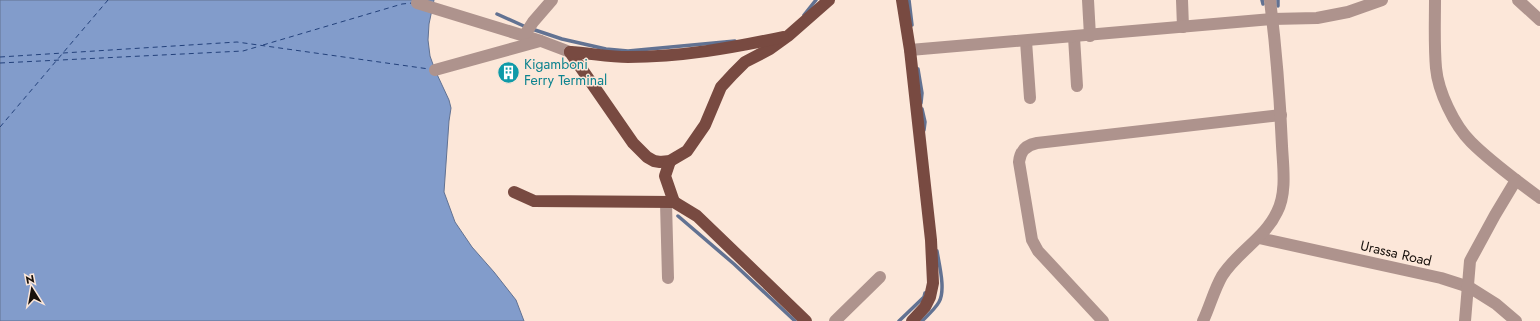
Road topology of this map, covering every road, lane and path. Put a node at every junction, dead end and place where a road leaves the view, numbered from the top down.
1 (552, 0) edge
2 (829, 0) edge
3 (902, 0) edge
4 (1088, 0) edge
5 (1182, 0) edge
6 (1270, 0) edge
7 (1382, 0) edge
8 (1435, 0) edge
9 (1518, 0) edge
10 (417, 3) dead end
11 (1272, 19) junction
12 (1540, 20) edge
13 (1183, 28) junction
14 (524, 36) junction
15 (788, 36) junction
16 (1090, 36) junction
17 (1074, 37) junction
18 (541, 41) junction
19 (1026, 41) junction
20 (910, 50) junction
21 (570, 52) junction
22 (435, 70) dead end
23 (1077, 86) dead end
24 (1030, 98) dead end
25 (1281, 115) junction
26 (670, 161) junction
27 (1516, 180) junction
28 (514, 192) dead end
29 (1540, 198) edge
30 (670, 202) junction
31 (1259, 238) junction
32 (880, 277) dead end
33 (668, 278) dead end
34 (1469, 287) junction
35 (806, 321) edge
36 (835, 321) edge
37 (912, 321) edge
38 (1103, 321) edge
39 (1203, 321) edge
40 (1465, 321) edge
41 (1516, 321) edge

1 - 14 street
2 - 15 main road
3 - 20 main road
4 - 16 street
5 - 13 street
6 - 11 street
7 - 11 street
8 - 27 street
9 - 12 street
10 - 14 street
11 - 13 street
11 - 25 street
13 - 16 street
14 - 18 street
15 - 21 main road
15 - 26 main road
16 - 17 street
17 - 19 street
17 - 23 street
18 - 21 street
18 - 22 street
19 - 20 street
19 - 24 street
20 - 37 main road
21 - 26 main road
25 - 31 street
25 - 38 street
26 - 30 main road
27 - 29 street
27 - 34 street
28 - 30 main road
30 - 33 street
30 - 35 main road
31 - 34 street, Urassa Road
31 - 39 street
32 - 36 street
34 - 40 street
34 - 41 street, Urassa Road

